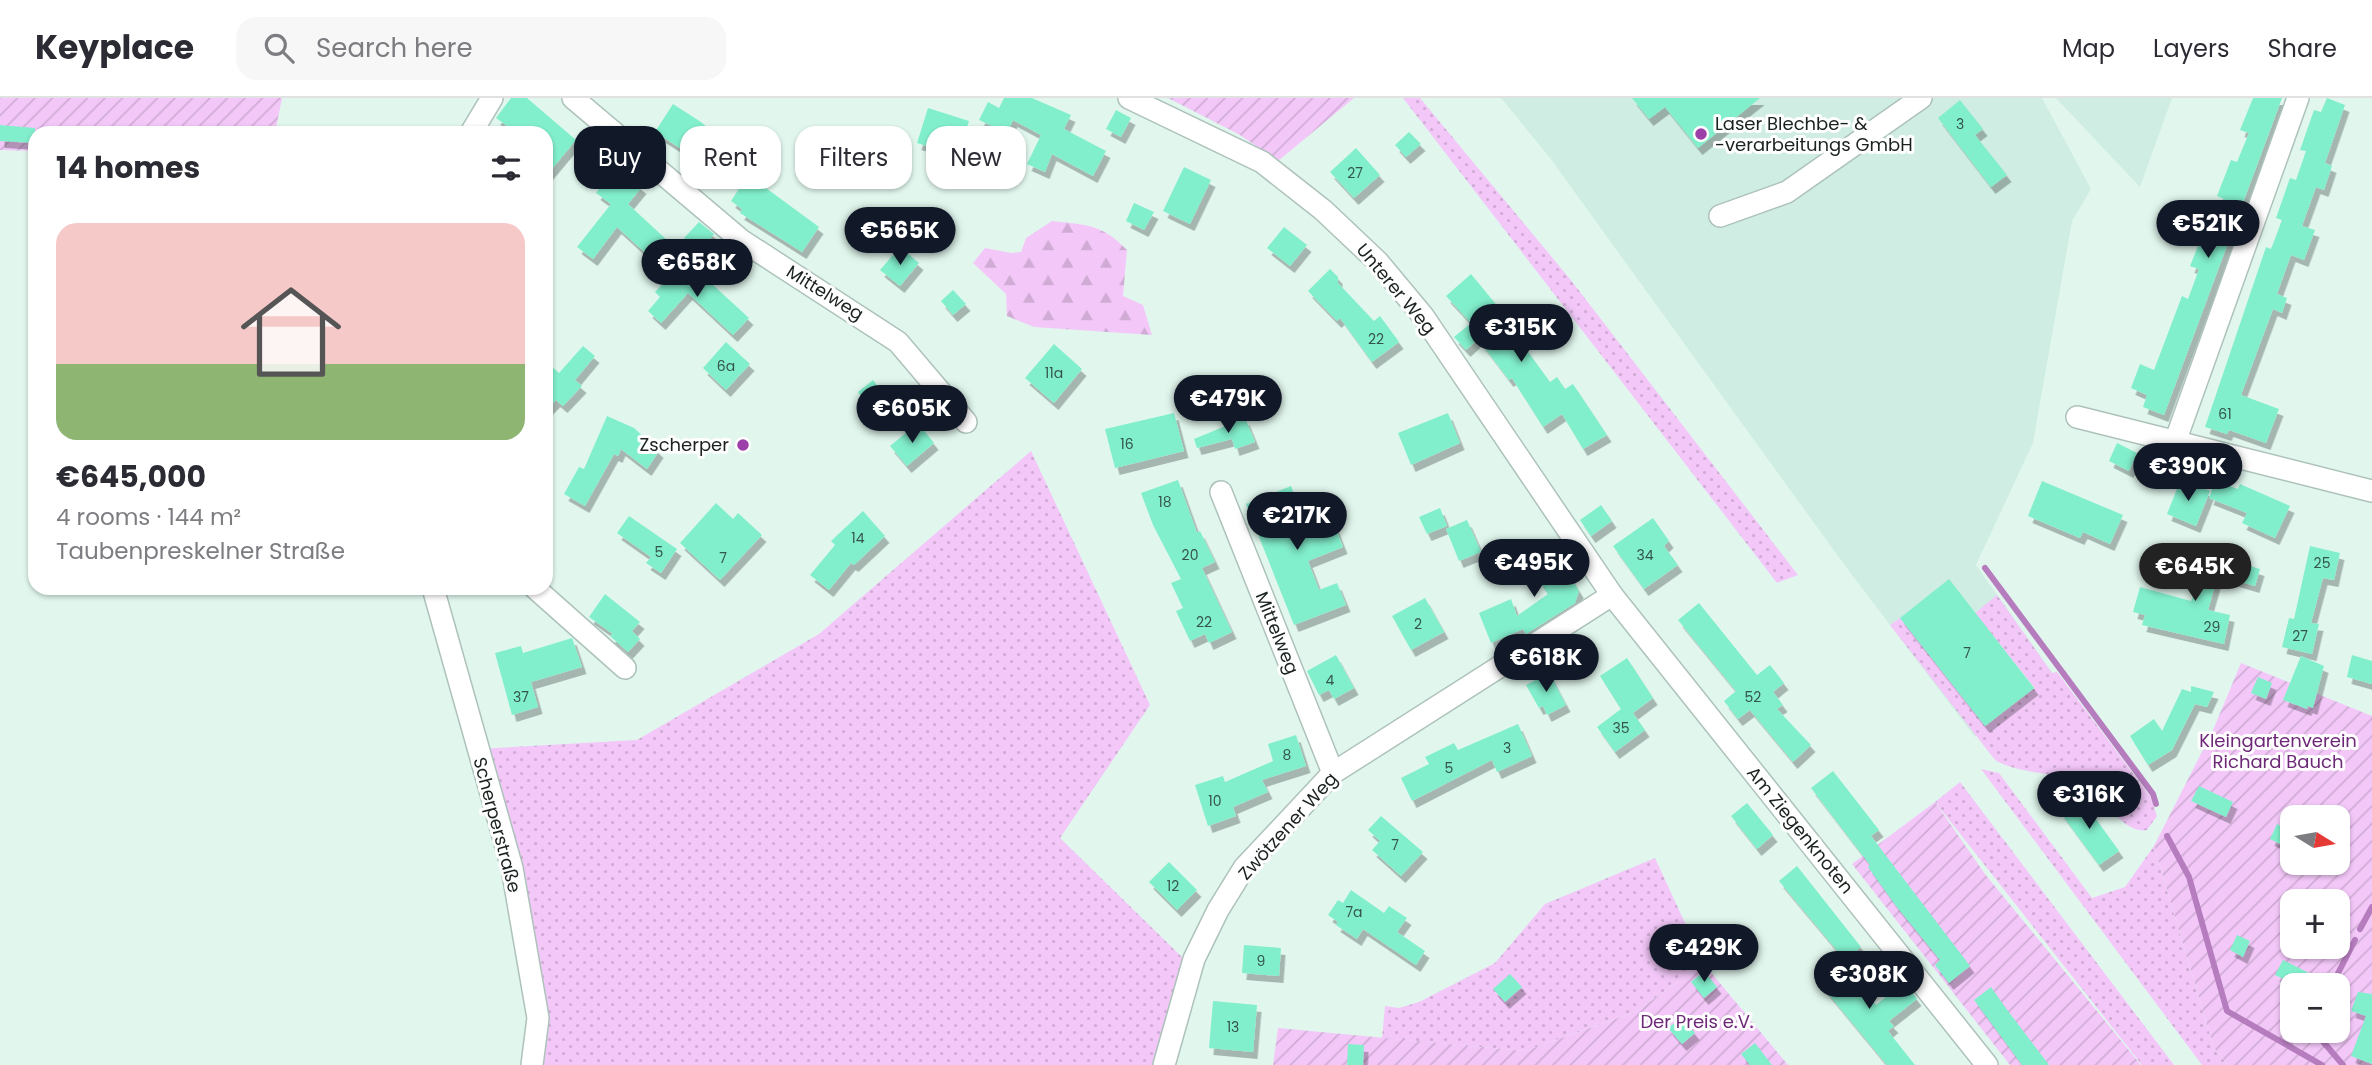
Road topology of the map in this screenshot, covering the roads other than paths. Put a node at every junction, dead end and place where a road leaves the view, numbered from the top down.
1 (492, 98) edge
2 (573, 98) edge
3 (1129, 98) edge
4 (1920, 98) edge
5 (2298, 98) edge
6 (475, 126) edge
7 (1720, 216) dead end
8 (2077, 417) dead end
9 (967, 422) dead end
10 (2175, 442) junction
11 (2372, 491) edge
12 (1222, 492) dead end
13 (435, 595) edge
14 (543, 595) edge
15 (1612, 595) junction
16 (625, 668) dead end
17 (1333, 773) junction
18 (532, 1065) edge
19 (1164, 1065) edge
20 (1987, 1065) edge

1 - 6 street
2 - 9 street, Mittelweg
3 - 15 street, Unterer Weg
4 - 7 street
5 - 10 street
8 - 10 street
10 - 11 street
12 - 17 street, Mittelweg
13 - 18 street, Scherperstraße
14 - 16 street
15 - 17 street, Zwötzener Weg
15 - 20 street, Am Ziegenknoten
17 - 19 street, Zwötzener Weg

